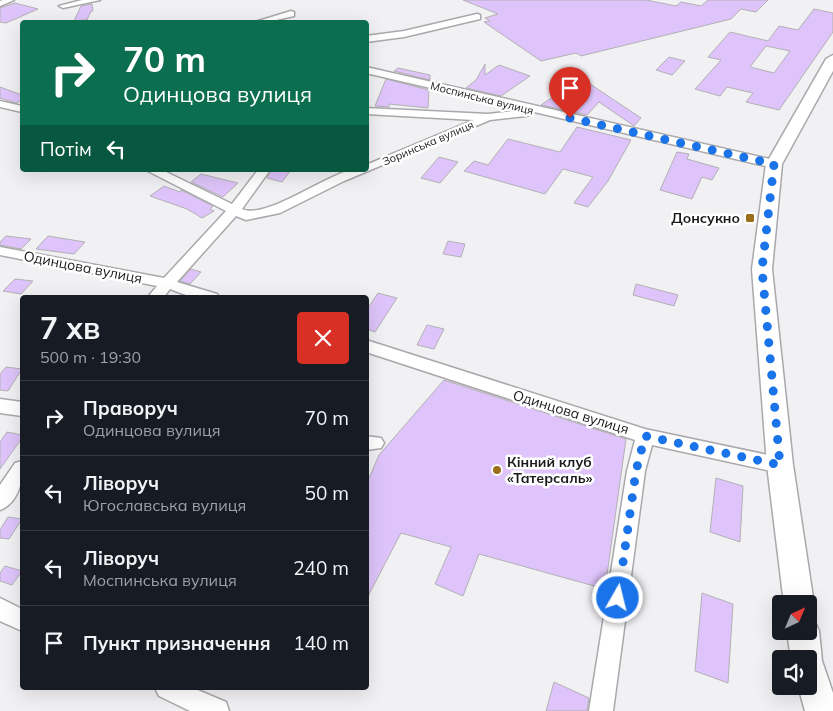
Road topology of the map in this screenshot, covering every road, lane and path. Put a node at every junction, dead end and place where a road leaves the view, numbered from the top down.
1 (10, 0) edge
2 (96, 0) edge
3 (0, 4) edge
4 (63, 6) dead end
5 (291, 14) dead end
6 (477, 18) dead end
7 (267, 20) edge
8 (369, 39) edge
9 (833, 59) edge
10 (369, 71) edge
11 (0, 104) edge
12 (511, 104) junction
13 (20, 109) edge
14 (536, 111) junction
15 (369, 112) edge
16 (502, 114) junction
17 (488, 116) junction
18 (774, 164) junction
19 (369, 168) edge
20 (156, 172) edge
21 (263, 172) edge
22 (356, 172) edge
23 (234, 211) junction
24 (0, 251) edge
25 (166, 284) junction
26 (157, 295) edge
27 (202, 295) edge
28 (369, 347) edge
29 (0, 406) edge
30 (20, 410) edge
31 (645, 436) junction
32 (780, 465) junction
33 (20, 472) edge
34 (0, 501) edge
35 (798, 595) edge
36 (0, 609) edge
37 (20, 619) edge
38 (171, 690) edge
39 (817, 695) edge
40 (217, 711) edge
41 (601, 711) edge
42 (822, 711) edge

1 - 3 street
2 - 4 street
5 - 7 street
6 - 8 street
9 - 18 main road
10 - 12 street, Моспинська вулиця
11 - 13 street
12 - 14 street, Моспинська вулиця
12 - 16 street
14 - 16 street, Зоринська вулиця
14 - 18 street, Моспинська вулиця
15 - 17 street, Зоринська вулиця
16 - 17 street, Зоринська вулиця
17 - 19 street, Зоринська вулиця
18 - 32 main road
20 - 23 street
21 - 23 street, Одинцова вулиця
22 - 23 street
23 - 25 street, Одинцова вулиця
24 - 25 street, Одинцова вулиця
25 - 26 street, Одинцова вулиця
25 - 27 street, Одинцова вулиця
28 - 31 street, Одинцова вулиця
29 - 30 street
31 - 32 street, Одинцова вулиця
31 - 41 street
32 - 35 main road
33 - 34 street
36 - 37 street
38 - 40 street
39 - 42 main road

